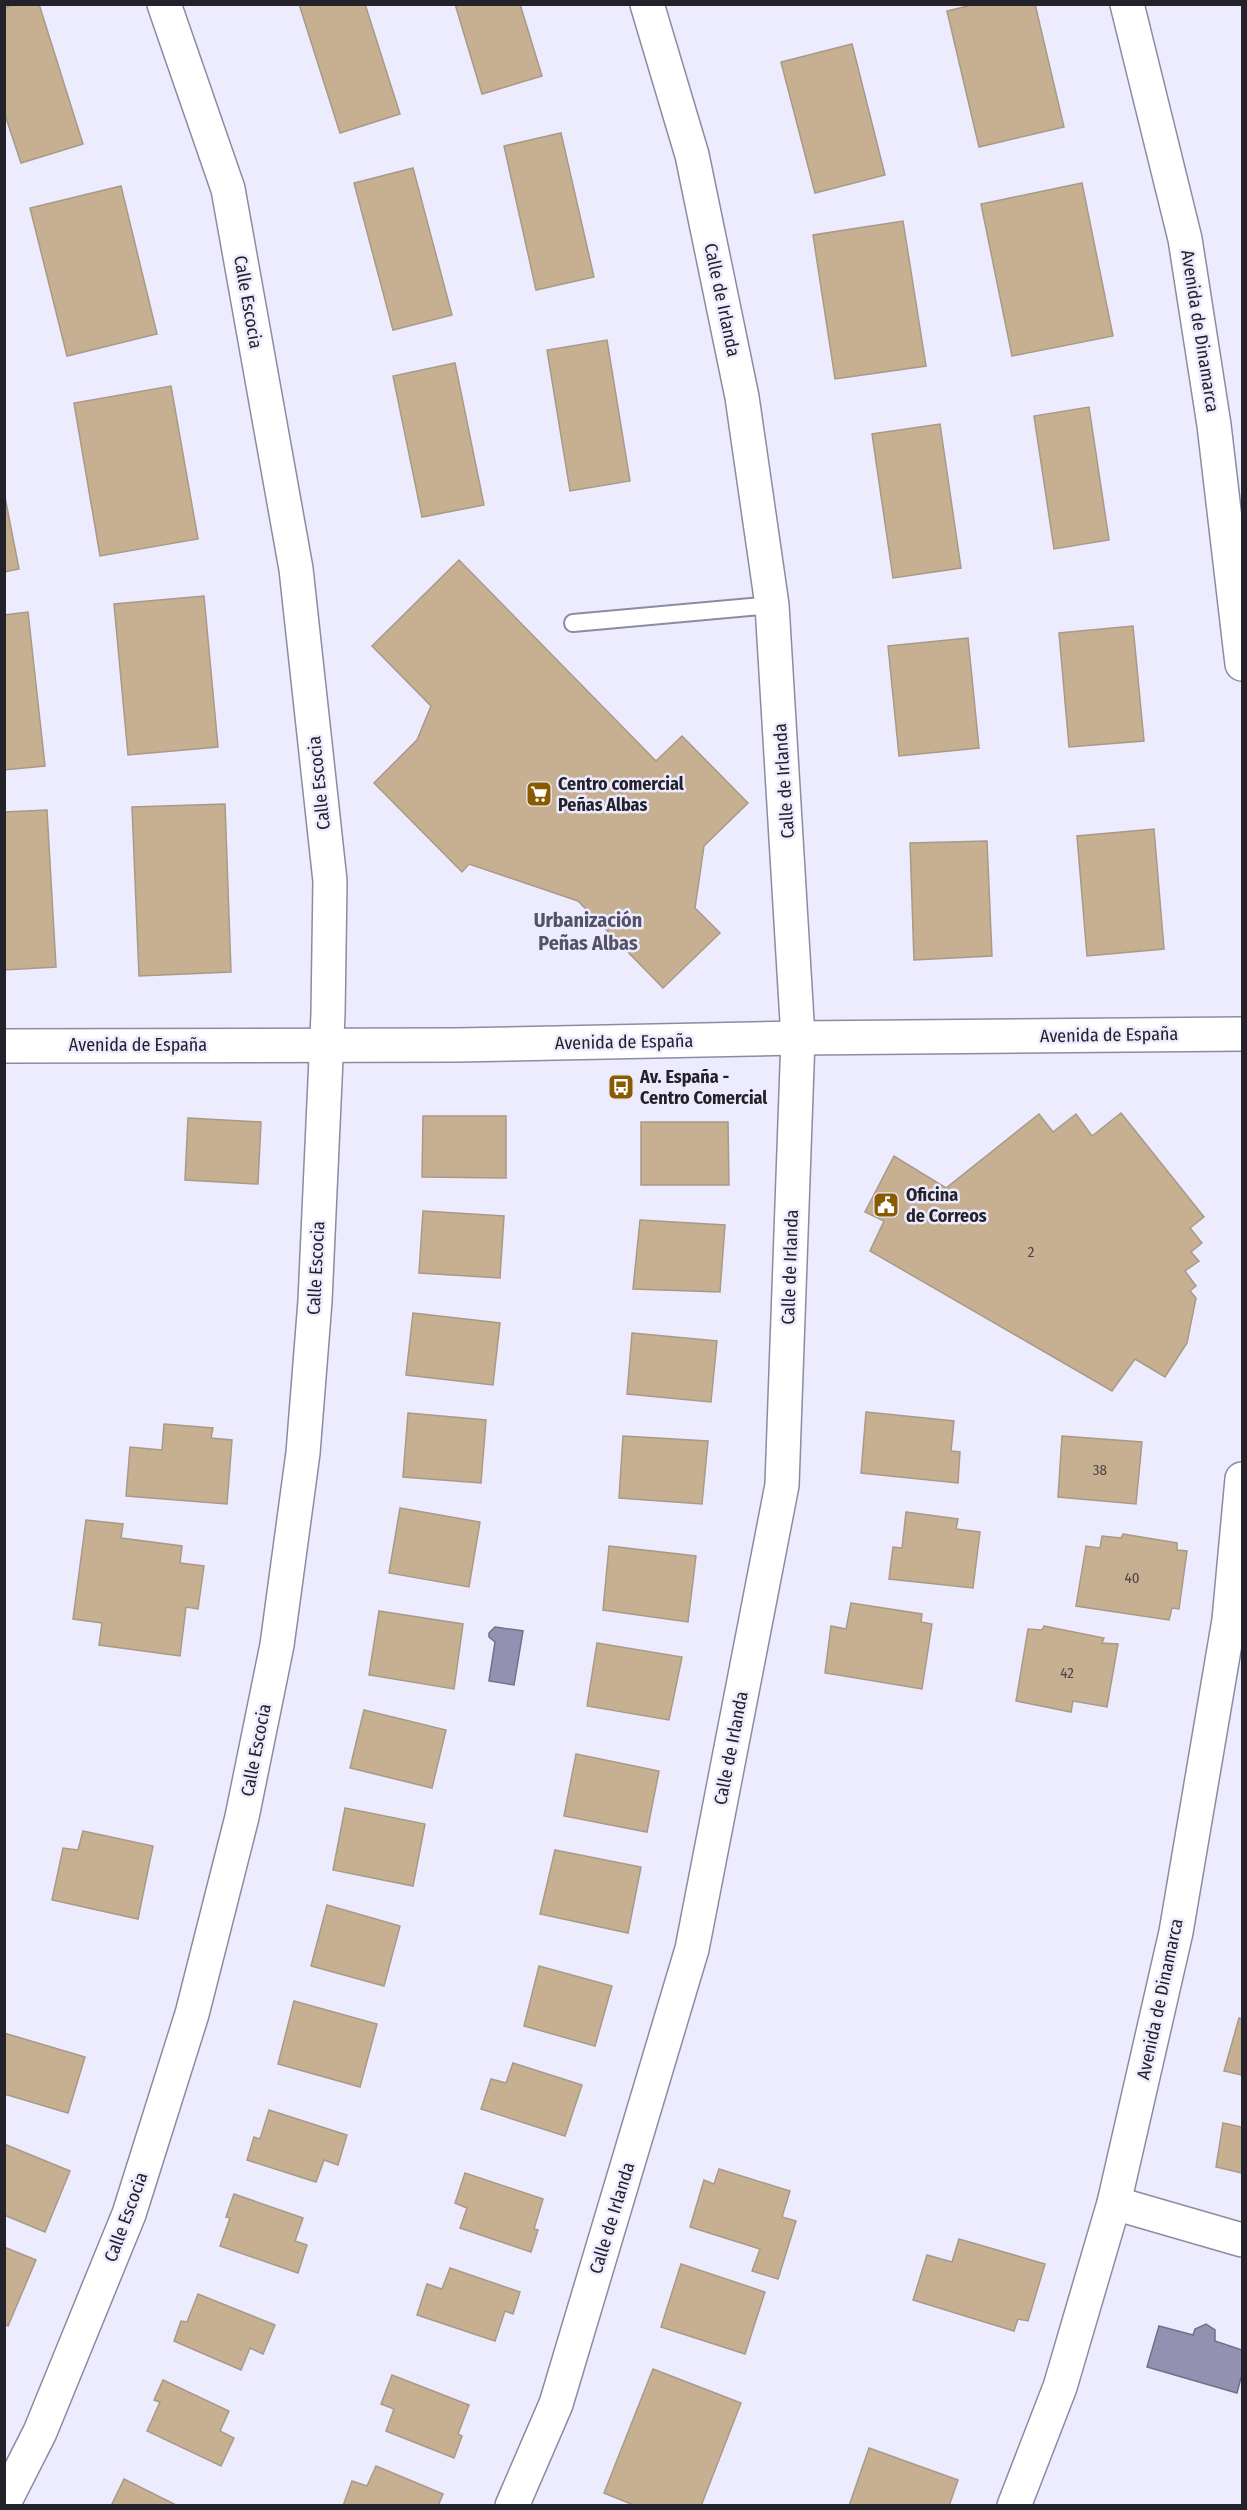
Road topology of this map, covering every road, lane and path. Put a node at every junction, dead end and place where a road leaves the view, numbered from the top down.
1 (164, 4) edge
2 (648, 4) edge
3 (1127, 4) edge
4 (772, 605) junction
5 (573, 623) dead end
6 (1242, 664) edge
7 (1242, 1034) edge
8 (798, 1038) junction
9 (326, 1045) junction
10 (4, 1046) edge
11 (1242, 1479) edge
12 (1114, 2202) junction
13 (1242, 2240) edge
14 (4, 2503) edge
15 (512, 2505) edge
16 (1014, 2505) edge

1 - 9 street, Calle Escocia
2 - 4 street, Calle de Irlanda
3 - 6 street, Avenida de Dinamarca
4 - 5 lane
4 - 8 street, Calle de Irlanda
7 - 8 street, Avenida de España
8 - 9 street, Avenida de España
8 - 15 street, Calle de Irlanda
9 - 10 street, Avenida de España
9 - 14 street, Calle Escocia
11 - 12 street, Avenida de Dinamarca
12 - 13 street
12 - 16 street, Avenida de Dinamarca

